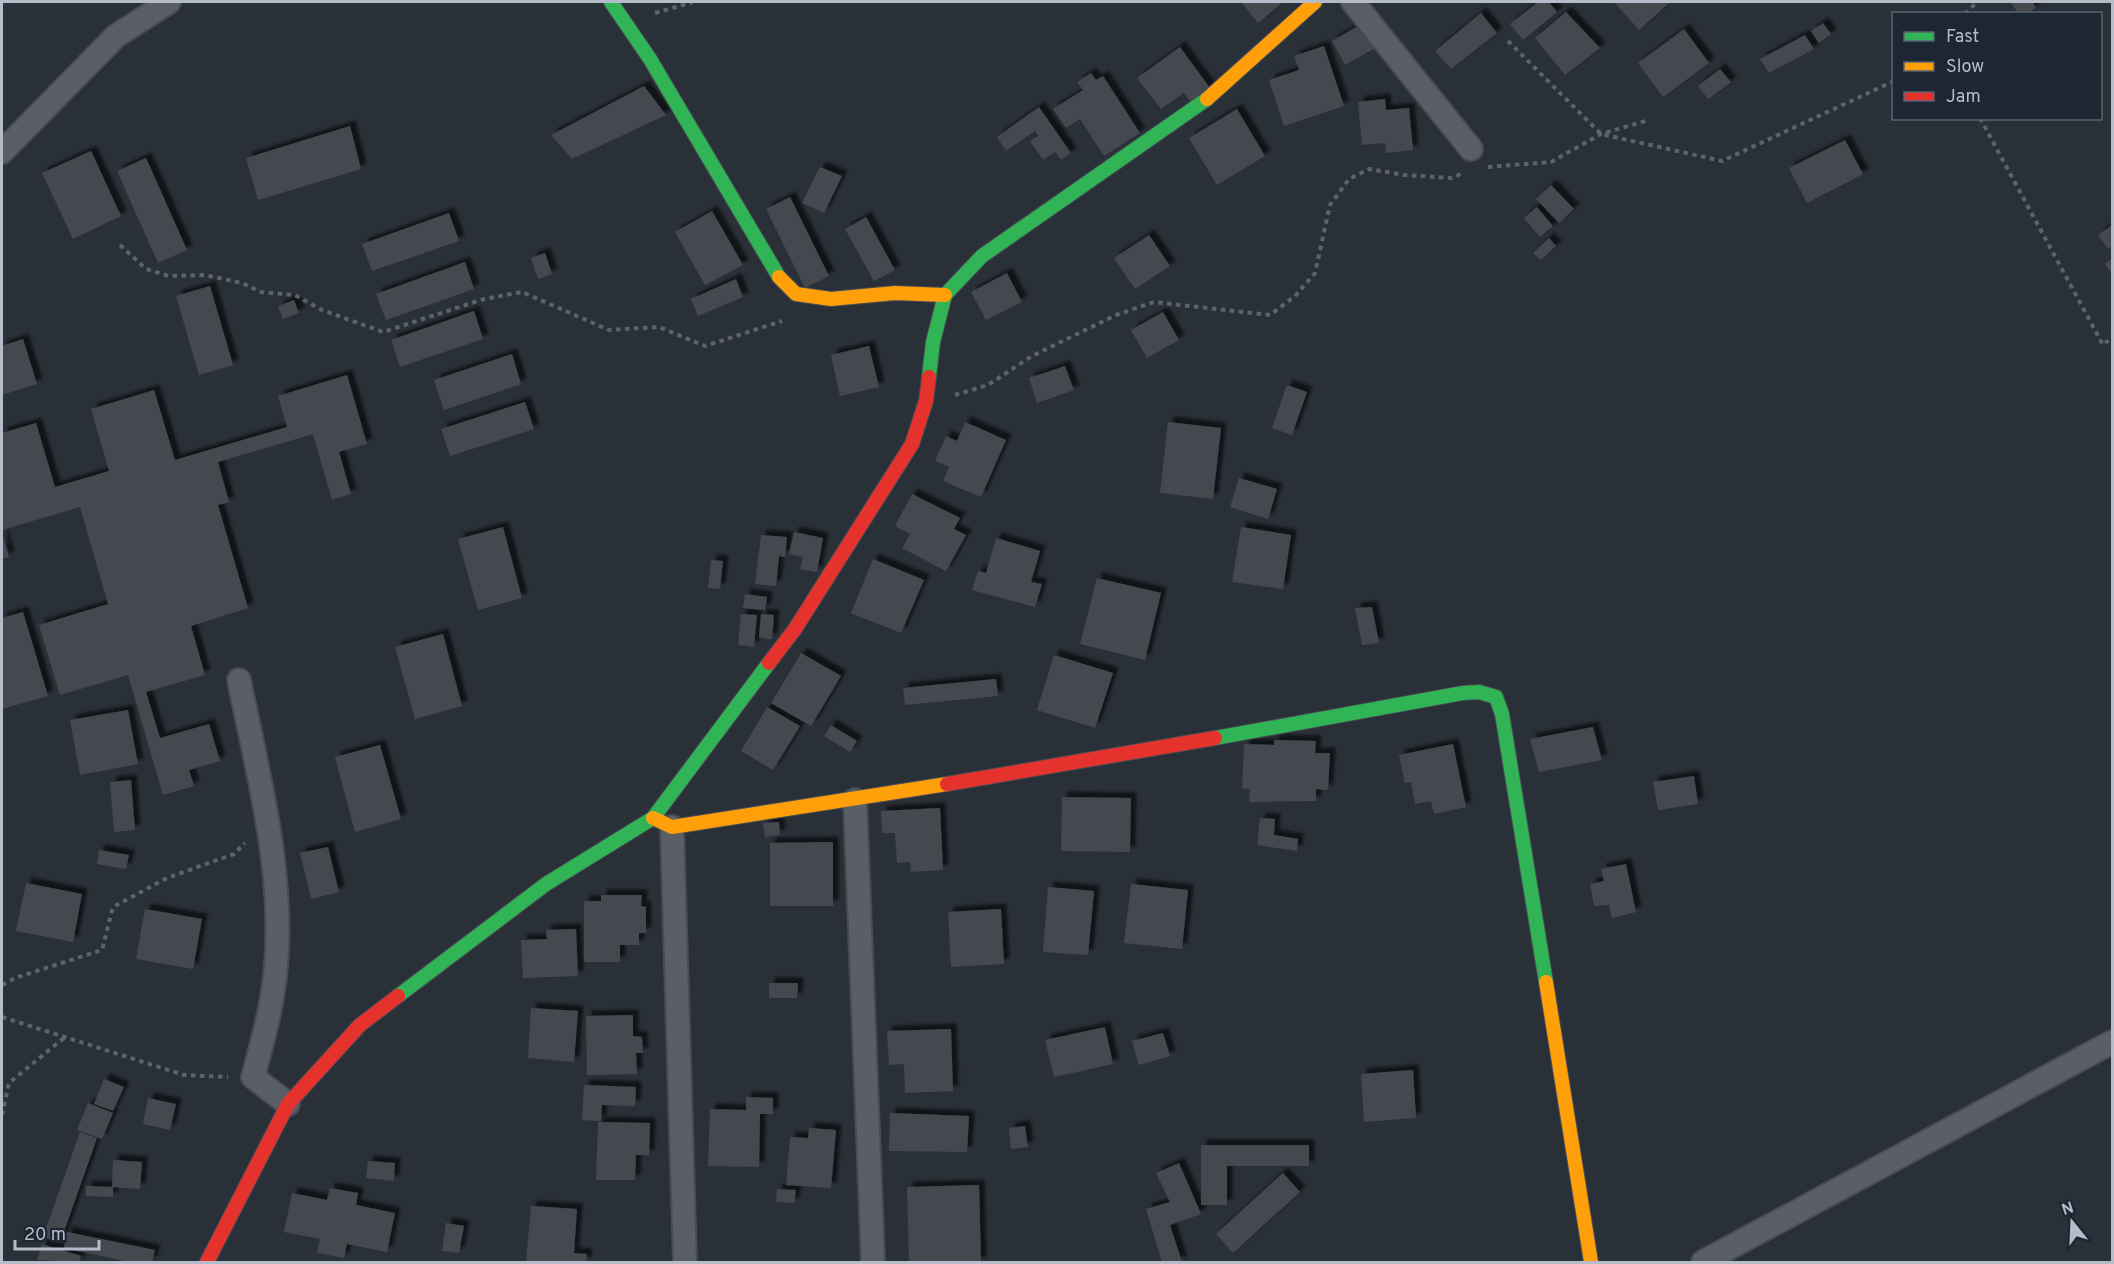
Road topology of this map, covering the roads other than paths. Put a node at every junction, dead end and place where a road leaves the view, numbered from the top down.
1 (169, 2) edge
2 (611, 2) edge
3 (1315, 2) edge
4 (1353, 2) edge
5 (2, 152) edge
6 (1472, 159) road end
7 (945, 295) junction
8 (239, 680) dead end
9 (855, 800) junction
10 (663, 822) junction
11 (2112, 1042) edge
12 (288, 1104) junction
13 (207, 1263) edge
14 (685, 1263) edge
15 (873, 1263) edge
16 (1591, 1263) edge
17 (1704, 1263) edge

1 - 5 street
2 - 7 street
3 - 7 street
4 - 6 street
7 - 10 street
8 - 12 street
9 - 10 street
9 - 15 street
9 - 16 street
10 - 12 street
10 - 14 street
11 - 17 street
12 - 13 street

